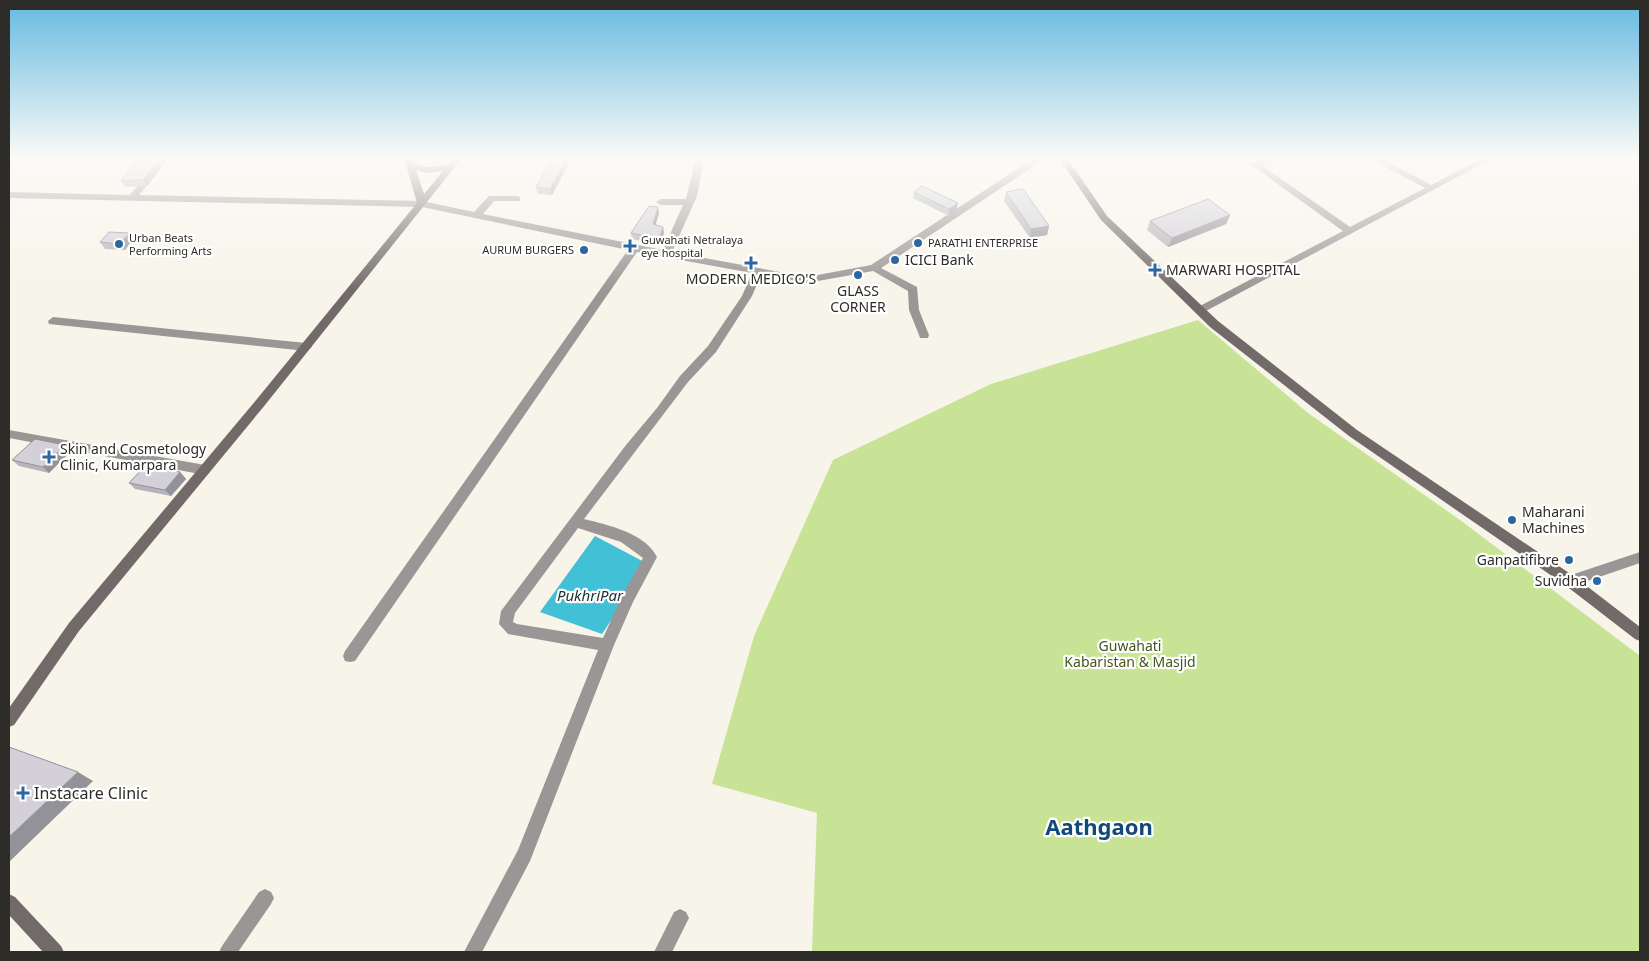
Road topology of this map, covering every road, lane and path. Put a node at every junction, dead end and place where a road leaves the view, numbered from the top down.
1 (689, 202) edge
2 (366, 203) edge
3 (487, 203) edge
4 (971, 203) edge
5 (1094, 203) edge
6 (1309, 203) edge
7 (1403, 203) edge
8 (422, 204) junction
9 (476, 215) junction
10 (1349, 231) junction
11 (635, 248) junction
12 (666, 254) junction
13 (874, 268) junction
14 (758, 271) junction
15 (1200, 310) junction
16 (53, 321) dead end
17 (924, 335) dead end
18 (306, 346) junction
19 (9, 434) edge
20 (205, 470) junction
21 (576, 522) junction
22 (1640, 558) edge
23 (1570, 581) junction
24 (1640, 634) edge
25 (607, 645) junction
26 (350, 656) dead end
27 (9, 720) edge
28 (265, 898) dead end
29 (9, 904) edge
30 (680, 918) dead end
31 (55, 952) edge
32 (228, 952) edge
33 (473, 952) edge
34 (663, 952) edge

1 - 12 street
2 - 8 street
3 - 9 street
4 - 13 street
5 - 15 street
6 - 10 street
7 - 10 street
8 - 9 street
8 - 18 street
9 - 11 street
10 - 15 street
11 - 12 street
11 - 26 street
12 - 14 street
13 - 14 street
13 - 17 street
14 - 21 street
15 - 23 street
16 - 18 street
18 - 20 street
19 - 20 street
20 - 27 street
21 - 25 street
21 - 25 street
22 - 23 street
23 - 24 street
25 - 33 street
28 - 32 street
29 - 31 street
30 - 34 street

